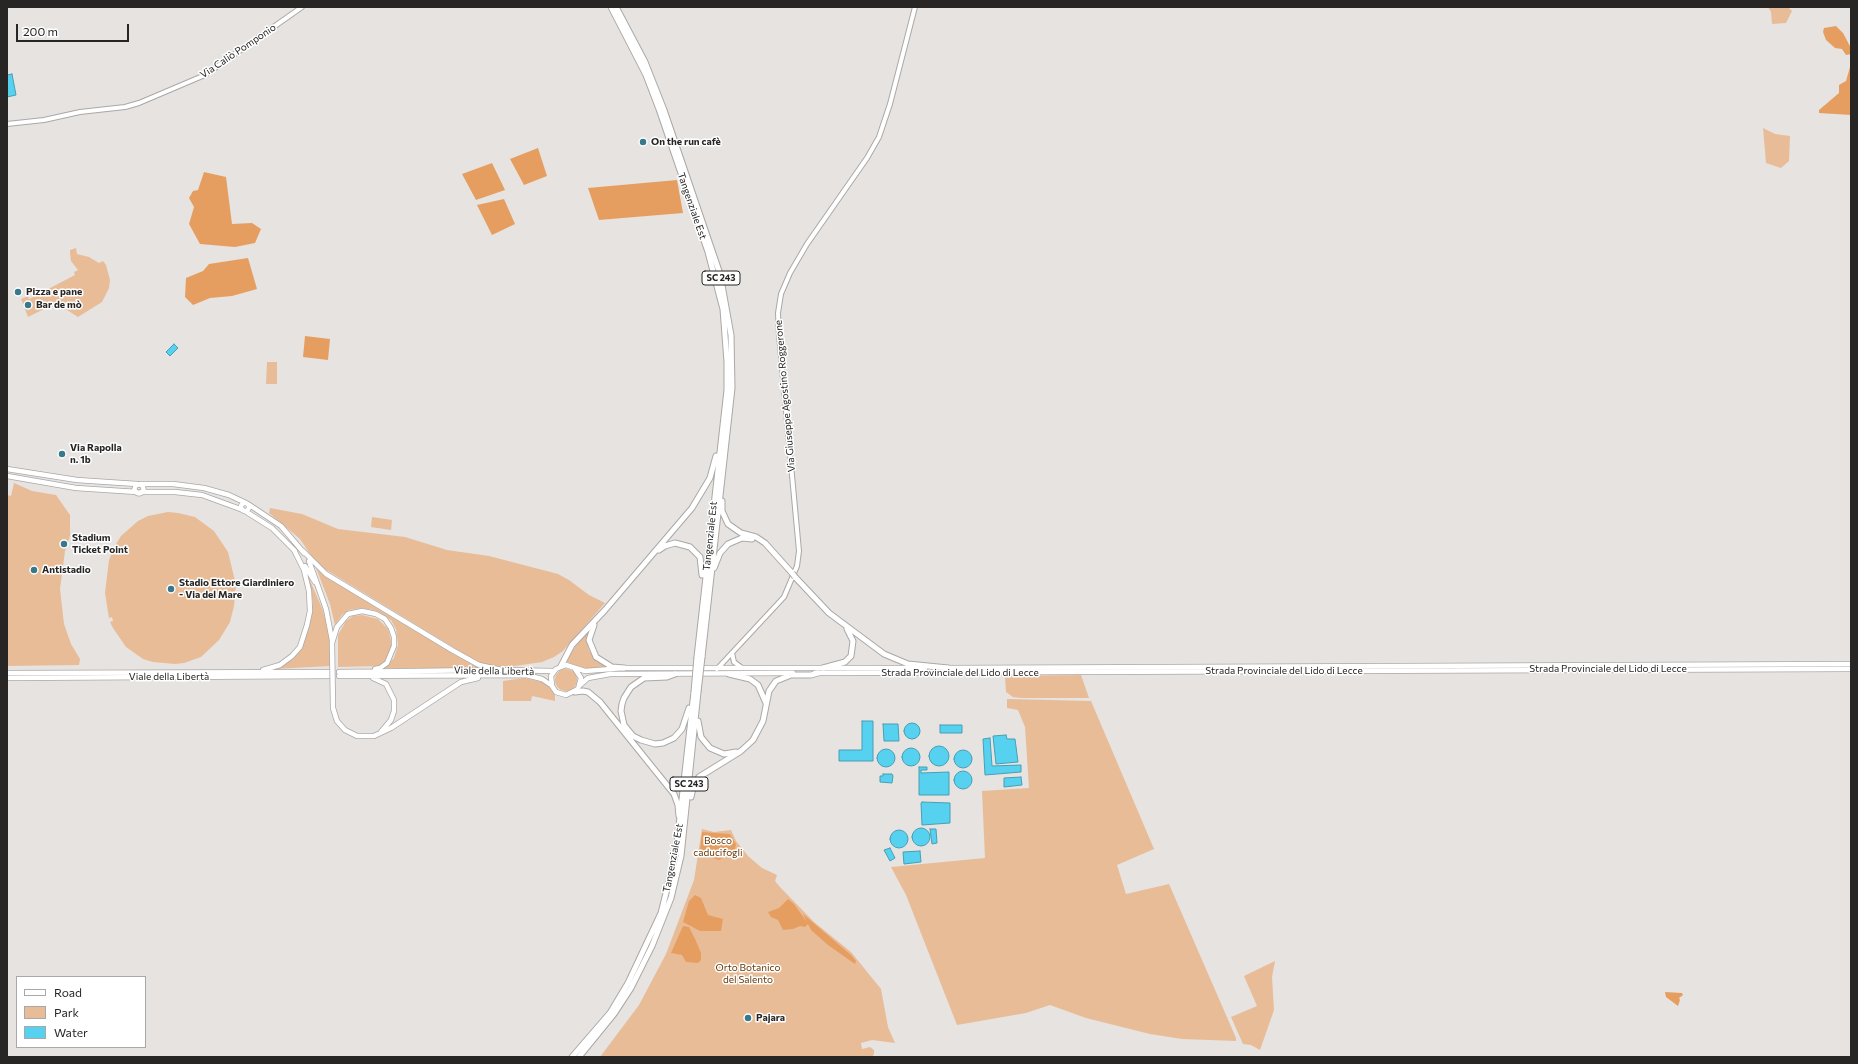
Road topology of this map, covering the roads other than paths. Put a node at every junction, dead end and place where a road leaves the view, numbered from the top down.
1 (302, 7) edge
2 (611, 7) edge
3 (616, 7) edge
4 (915, 7) edge
5 (7, 124) edge
6 (722, 430) junction
7 (7, 469) edge
8 (722, 474) junction
9 (7, 476) edge
10 (77, 480) junction
11 (139, 484) junction
12 (76, 488) junction
13 (139, 492) junction
14 (247, 503) junction
15 (244, 510) junction
16 (288, 532) junction
17 (283, 537) junction
18 (761, 541) junction
19 (294, 550) junction
20 (303, 551) junction
21 (650, 559) junction
22 (320, 592) junction
23 (705, 602) junction
24 (605, 610) junction
25 (841, 622) junction
26 (332, 643) junction
27 (732, 653) junction
28 (1851, 664) edge
29 (561, 666) junction
30 (699, 666) junction
31 (624, 668) junction
32 (743, 668) junction
33 (823, 668) junction
34 (948, 668) junction
35 (575, 669) junction
36 (1851, 669) edge
37 (502, 670) junction
38 (554, 671) junction
39 (717, 671) junction
40 (253, 672) junction
41 (7, 673) edge
42 (818, 673) junction
43 (339, 674) junction
44 (675, 674) junction
45 (729, 674) junction
46 (515, 675) junction
47 (7, 678) edge
48 (552, 686) junction
49 (579, 687) junction
50 (575, 692) junction
51 (696, 692) junction
52 (766, 704) junction
53 (374, 736) junction
54 (749, 744) junction
55 (684, 831) junction
56 (676, 853) junction
57 (674, 875) junction
58 (668, 898) junction
59 (572, 1057) edge
60 (579, 1057) edge

1 - 5 street, Via Caliò Pomponio
2 - 6 highway, Tangenziale Est / SC 243
3 - 8 highway, Tangenziale Est / SC 243
4 - 27 street, Via Giuseppe Agostino Roggerone
6 - 21 highway
6 - 23 highway, Tangenziale Est / SC 243
7 - 10 main road
8 - 18 highway
8 - 23 highway, Tangenziale Est / SC 243
9 - 12 main road
10 - 11 main road
10 - 12 main road
11 - 13 main road
11 - 14 main road
12 - 13 main road
13 - 15 main road
14 - 15 main road
14 - 16 main road
15 - 17 main road
16 - 17 main road
16 - 20 main road
17 - 19 main road
18 - 23 highway
18 - 25 highway
19 - 22 main road
19 - 40 main road
20 - 22 main road
20 - 37 main road
21 - 23 highway
21 - 24 highway
22 - 26 main road
23 - 30 highway, Tangenziale Est / SC 243, bridge
24 - 29 highway
24 - 31 highway
25 - 33 highway
25 - 34 highway
26 - 43 main road
26 - 53 main road, bridge
27 - 32 street
27 - 39 street, Via Giuseppe Agostino Roggerone
28 - 34 main road, Strada Provinciale del Lido di Lecce
29 - 35 main road
29 - 38 main road
30 - 51 highway, bridge
30 - 51 highway, bridge
31 - 35 main road
31 - 39 main road
32 - 33 main road, Strada Provinciale del Lido di Lecce
32 - 39 main road, Strada Provinciale del Lido di Lecce
33 - 34 main road, Strada Provinciale del Lido di Lecce
35 - 49 main road
36 - 42 main road, Strada Provinciale del Lido di Lecce
37 - 38 main road, Viale della Libertà
37 - 43 main road, Viale della Libertà
38 - 48 main road
39 - 44 main road
39 - 45 main road, Strada Provinciale del Lido di Lecce
40 - 41 main road, Viale della Libertà
40 - 47 main road, Viale della Libertà
42 - 45 main road, Strada Provinciale del Lido di Lecce
42 - 52 highway
43 - 46 main road, Viale della Libertà
43 - 53 main road
44 - 49 main road
44 - 51 highway
45 - 52 highway
46 - 48 main road, Viale della Libertà
46 - 53 main road
48 - 50 main road, Viale della Libertà
49 - 50 main road
50 - 56 highway
51 - 54 highway
51 - 55 highway, Tangenziale Est / SC 243
51 - 56 highway, Tangenziale Est / SC 243
52 - 54 highway
54 - 55 highway
55 - 57 highway, Tangenziale Est / SC 243
56 - 57 highway, Tangenziale Est / SC 243
57 - 58 highway, Tangenziale Est / SC 243
58 - 59 highway, Tangenziale Est / SC 243
58 - 60 highway, Tangenziale Est / SC 243

